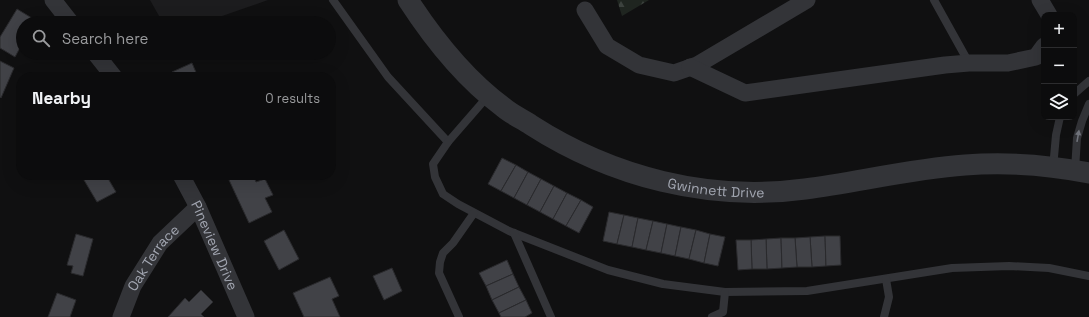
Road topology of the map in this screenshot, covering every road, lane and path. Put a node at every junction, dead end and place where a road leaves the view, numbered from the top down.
1 (53, 0) edge
2 (333, 0) edge
3 (408, 0) edge
4 (808, 0) edge
5 (934, 0) edge
6 (1040, 0) edge
7 (585, 10) dead end
8 (1047, 12) edge
9 (66, 16) edge
10 (1043, 48) edge
11 (101, 60) edge
12 (969, 63) junction
13 (690, 68) junction
14 (110, 72) edge
15 (1089, 81) edge
16 (1077, 91) edge
17 (488, 95) junction
18 (1089, 104) edge
19 (1059, 120) edge
20 (448, 142) junction
21 (1052, 168) junction
22 (1082, 172) edge
23 (184, 180) edge
24 (198, 207) junction
25 (474, 213) junction
26 (514, 233) junction
27 (1089, 276) edge
28 (886, 279) junction
29 (725, 292) junction
30 (121, 317) edge
31 (246, 317) edge
32 (459, 317) edge
33 (551, 317) edge
34 (712, 317) edge
35 (884, 317) edge

1 - 9 street
2 - 20 lane
3 - 17 street, Gwinnett Drive
4 - 13 street
5 - 12 lane
6 - 8 street
7 - 13 street
10 - 12 street
11 - 14 street
12 - 13 street
15 - 16 lane
17 - 20 lane
17 - 21 street, Gwinnett Drive
22 -> 18 lane
19 - 21 lane
20 - 25 lane
21 - 22 street, Gwinnett Drive
23 - 24 street, Pineview Drive
24 - 30 street, Oak Terrace
24 - 31 street, Pineview Drive
25 - 26 lane
25 - 32 lane
26 - 29 lane
26 - 33 lane
27 - 28 lane
28 - 29 lane
28 - 35 lane
29 - 34 lane

